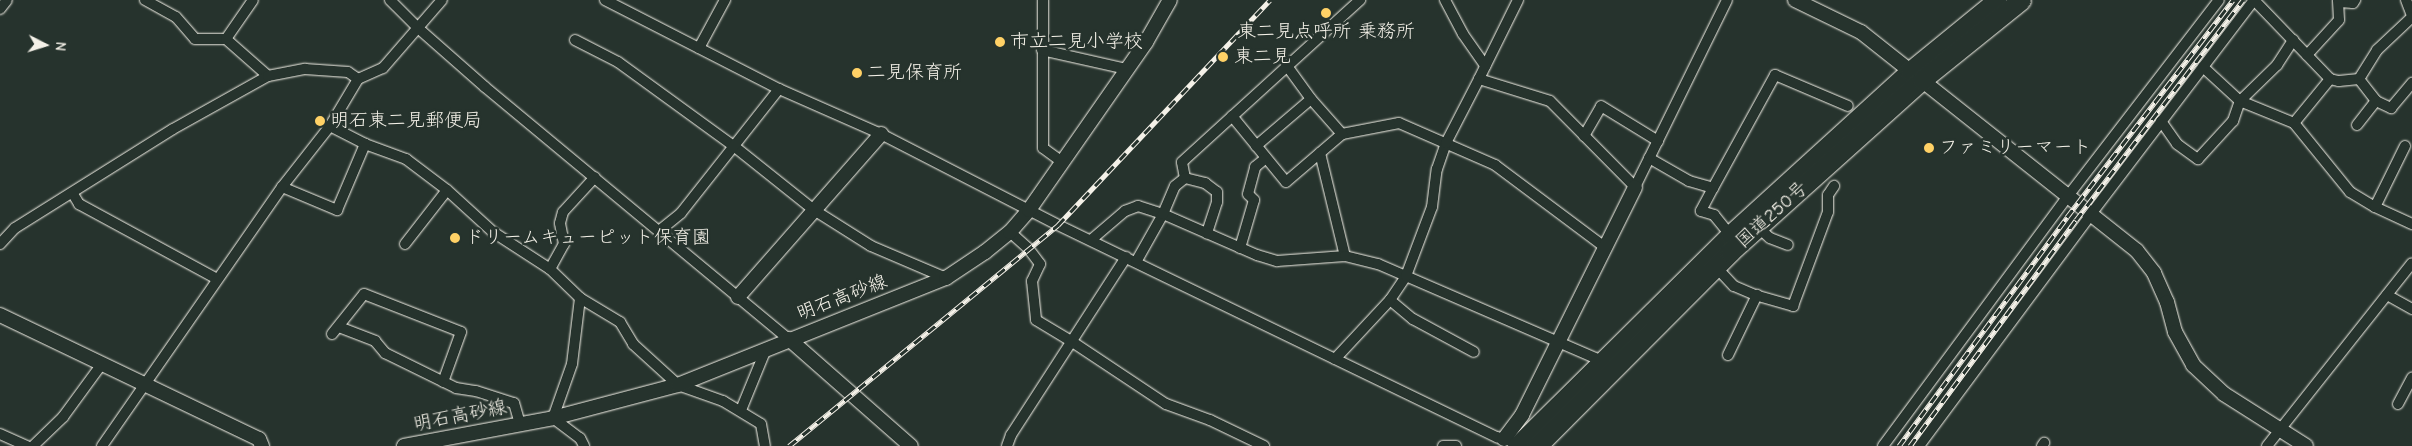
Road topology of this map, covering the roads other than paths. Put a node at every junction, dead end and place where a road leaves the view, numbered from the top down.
1 (7, 0) edge
2 (145, 0) edge
3 (253, 0) edge
4 (390, 0) edge
5 (442, 0) edge
6 (605, 0) edge
7 (725, 0) edge
8 (1043, 0) edge
9 (1170, 0) edge
10 (1360, 0) edge
11 (1445, 0) edge
12 (1518, 0) edge
13 (1727, 0) edge
14 (1794, 0) edge
15 (1997, 0) edge
16 (2020, 0) edge
17 (2219, 0) edge
18 (2355, 0) edge
19 (2406, 0) edge
20 (2338, 1) edge
21 (0, 10) edge
22 (2412, 16) edge
23 (418, 28) junction
24 (226, 40) junction
25 (575, 40) dead end
26 (2293, 40) junction
27 (699, 48) junction
28 (1042, 50) junction
29 (2307, 55) junction
30 (1288, 66) junction
31 (1485, 66) junction
32 (2203, 67) junction
33 (1126, 69) junction
34 (268, 76) junction
35 (1916, 76) junction
36 (1479, 78) junction
37 (358, 79) junction
38 (2330, 79) junction
39 (2359, 79) junction
40 (2412, 83) edge
41 (779, 89) junction
42 (1311, 99) junction
43 (2240, 101) junction
44 (2376, 101) junction
45 (1848, 106) dead end
46 (1232, 116) junction
47 (2161, 122) junction
48 (2294, 124) junction
49 (2357, 125) dead end
50 (330, 126) junction
51 (881, 134) junction
52 (1342, 134) junction
53 (1584, 136) junction
54 (1658, 141) junction
55 (1446, 143) junction
56 (366, 144) junction
57 (1256, 146) junction
58 (2406, 146) dead end
59 (735, 147) junction
60 (1320, 153) junction
61 (1266, 158) junction
62 (1649, 158) junction
63 (1062, 162) junction
64 (595, 177) junction
65 (1185, 178) junction
66 (1834, 186) dead end
67 (282, 187) junction
68 (1634, 187) junction
69 (1713, 188) junction
70 (447, 190) junction
71 (73, 194) junction
72 (2068, 196) junction
73 (2375, 207) junction
74 (814, 210) junction
75 (1029, 210) junction
76 (1163, 214) junction
77 (2091, 214) junction
78 (2412, 224) edge
79 (1758, 227) junction
80 (659, 231) junction
81 (1010, 232) junction
82 (1207, 233) junction
83 (1730, 235) junction
84 (1091, 240) junction
85 (0, 244) edge
86 (405, 244) dead end
87 (1788, 245) dead end
88 (1240, 248) junction
89 (1606, 248) junction
90 (1344, 256) junction
91 (1131, 259) junction
92 (2412, 263) edge
93 (1716, 267) junction
94 (550, 269) junction
95 (1406, 276) junction
96 (946, 278) junction
97 (217, 279) junction
98 (2387, 295) junction
99 (738, 296) junction
100 (1757, 296) junction
101 (580, 298) junction
102 (1390, 300) junction
103 (2412, 309) edge
104 (0, 316) edge
105 (789, 339) junction
106 (1071, 341) junction
107 (1559, 343) junction
108 (766, 349) junction
109 (1474, 352) dead end
110 (1728, 355) dead end
111 (1335, 359) junction
112 (1602, 361) junction
113 (101, 364) junction
114 (2412, 378) edge
115 (443, 382) junction
116 (144, 385) junction
117 (678, 385) junction
118 (2398, 404) dead end
119 (741, 410) junction
120 (554, 418) junction
121 (520, 424) junction
122 (2281, 429) junction
123 (0, 434) edge
124 (1511, 444) edge
125 (27, 446) edge
126 (33, 446) edge
127 (102, 446) edge
128 (262, 446) edge
129 (404, 446) edge
130 (584, 446) edge
131 (765, 446) edge
132 (911, 446) edge
133 (1007, 446) edge
134 (1264, 446) edge
135 (1443, 446) edge
136 (1456, 446) edge
137 (1537, 446) edge
138 (1883, 446) edge
139 (1919, 446) edge
140 (2268, 446) edge
141 (2306, 446) edge

1 - 21 street
2 - 24 street
3 - 24 street
4 - 23 street
5 - 23 street
6 - 27 street
7 - 27 street
8 - 28 street
9 - 33 street, 明石高砂線
10 - 30 street
11 - 31 street
12 - 31 street
13 - 54 street
14 - 35 street
15 - 35 highway, 国道250号
16 - 35 highway, 国道250号
17 - 72 street
18 - 20 street
19 - 22 street
20 - 29 street
22 - 39 street
23 - 37 street
23 - 64 street
24 - 34 street
25 - 59 street
26 - 29 street
26 - 32 street
26 - 43 street
27 - 41 street
28 - 33 street
28 - 63 street
29 - 38 street
30 - 42 street
30 - 46 street
31 - 36 street
32 - 43 street
32 - 47 street
33 - 63 street, 明石高砂線
34 - 37 street
34 - 71 street
35 - 72 street
35 - 79 highway, 国道250号
35 - 83 highway, 国道250号
36 - 53 street
36 - 55 street
37 - 50 street
38 - 39 street
38 - 48 street
39 - 44 street
40 - 44 street
41 - 51 street
41 - 59 street
42 - 52 street
42 - 57 street
43 - 47 street
43 - 48 street
44 - 49 street
45 - 69 street
46 - 57 street
46 - 65 street
47 - 77 street
48 - 73 street
50 - 56 street
50 - 67 street
51 - 74 street
51 - 75 street
52 - 55 street
52 - 60 street
53 - 54 street
53 - 68 street
54 - 62 street
55 - 89 street
55 - 95 street
56 - 67 street
56 - 70 street
57 - 61 street
58 - 73 street
59 - 74 street
59 - 80 street
60 - 61 street
60 - 90 street
61 - 88 street
62 - 68 street
62 - 69 street
63 - 75 street, 明石高砂線
64 - 80 street
64 - 94 street
65 - 76 street
65 - 82 street
66 - 100 street
67 - 97 street
68 - 89 street
69 - 83 street
70 - 86 street
70 - 94 street
71 - 85 street
71 - 97 street
72 - 77 street
72 - 138 street
73 - 78 street
74 - 96 street
74 - 99 street
75 - 81 street, 明石高砂線
75 - 84 street
76 - 82 street
76 - 84 street
76 - 91 street
77 - 122 street
77 - 139 street
79 - 87 street
79 - 93 highway, 国道250号
80 - 99 street
81 - 96 street, 明石高砂線
81 - 106 street
82 - 88 street
83 - 112 highway, 国道250号
84 - 91 street
88 - 90 street
89 - 107 street
90 - 95 street
91 - 106 street
91 - 111 street
92 - 98 street
93 - 100 street
93 - 137 highway, 国道250号
94 - 101 street
95 - 102 street
95 - 107 street
96 - 105 street, 明石高砂線
97 - 116 street
98 - 103 street
98 - 122 street
99 - 105 street
100 - 110 street
101 - 117 street
101 - 120 street
102 - 109 street
102 - 111 street
104 - 113 street
105 - 108 street, 明石高砂線
105 - 132 street
106 - 133 street
106 - 134 street
107 - 112 street
107 - 124 street
108 - 117 street, 明石高砂線
108 - 119 street
111 - 124 street
112 - 124 highway, 国道250号
113 - 116 street
113 - 126 street
114 - 118 street
115 - 115 street
115 - 121 street
116 - 127 street
116 - 128 street
117 - 119 street
117 - 120 street, 明石高砂線
119 - 131 street
120 - 121 street, 明石高砂線
120 - 130 street
121 - 129 street, 明石高砂線
122 - 140 street
122 - 141 street
123 - 125 street
135 - 136 street

